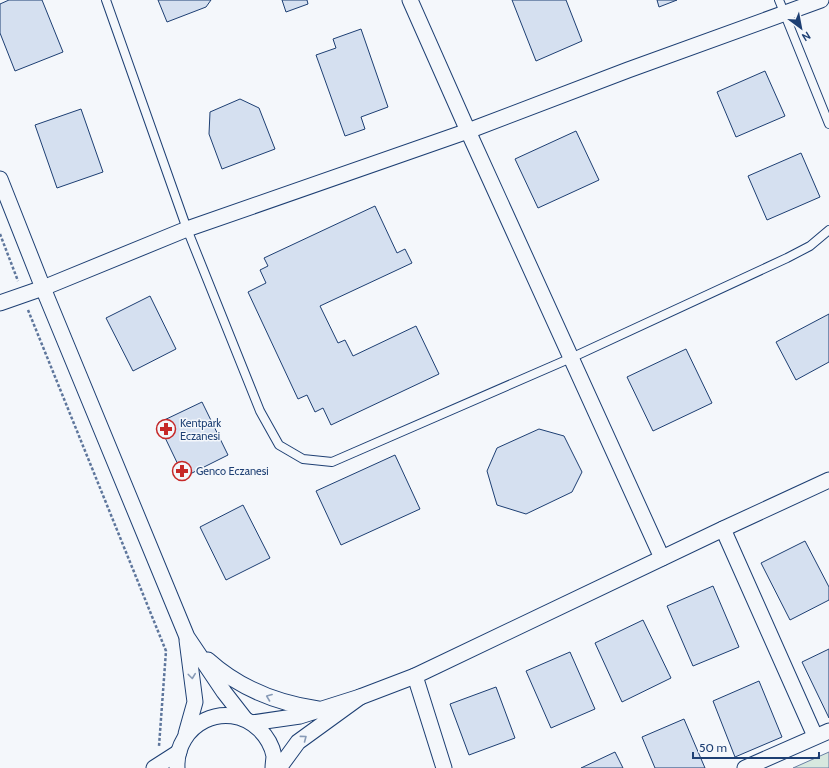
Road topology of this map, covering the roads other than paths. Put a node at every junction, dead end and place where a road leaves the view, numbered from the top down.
1 (106, 0) edge
2 (410, 0) edge
3 (821, 0) edge
4 (782, 7) edge
5 (829, 124) edge
6 (468, 131) junction
7 (0, 179) edge
8 (187, 229) junction
9 (829, 230) edge
10 (43, 288) junction
11 (0, 303) edge
12 (571, 358) junction
13 (829, 480) edge
14 (723, 529) junction
15 (662, 558) junction
16 (187, 637) junction
17 (415, 676) junction
18 (360, 697) junction
19 (321, 709) junction
20 (249, 721) junction
21 (822, 734) edge
22 (186, 736) junction
23 (169, 762) edge
24 (273, 768) edge
25 (279, 768) edge
26 (444, 768) edge
27 (745, 768) edge

1 - 8 lane
2 - 6 street
3 - 4 street
4 - 5 lane
4 - 6 street
6 - 8 street
6 - 12 street
7 - 10 street
8 - 10 street
8 - 12 lane
9 - 12 lane
10 - 11 street
10 - 16 street
12 - 15 street
13 - 14 street
14 - 15 street
14 - 21 street
15 - 17 street
19 -> 16 street
16 - 20 street
16 -> 22 street
17 - 18 street
17 - 26 street
18 - 19 street
25 -> 18 street
19 - 20 street
20 - 22 street
20 - 24 street
21 - 27 street
22 - 23 street

